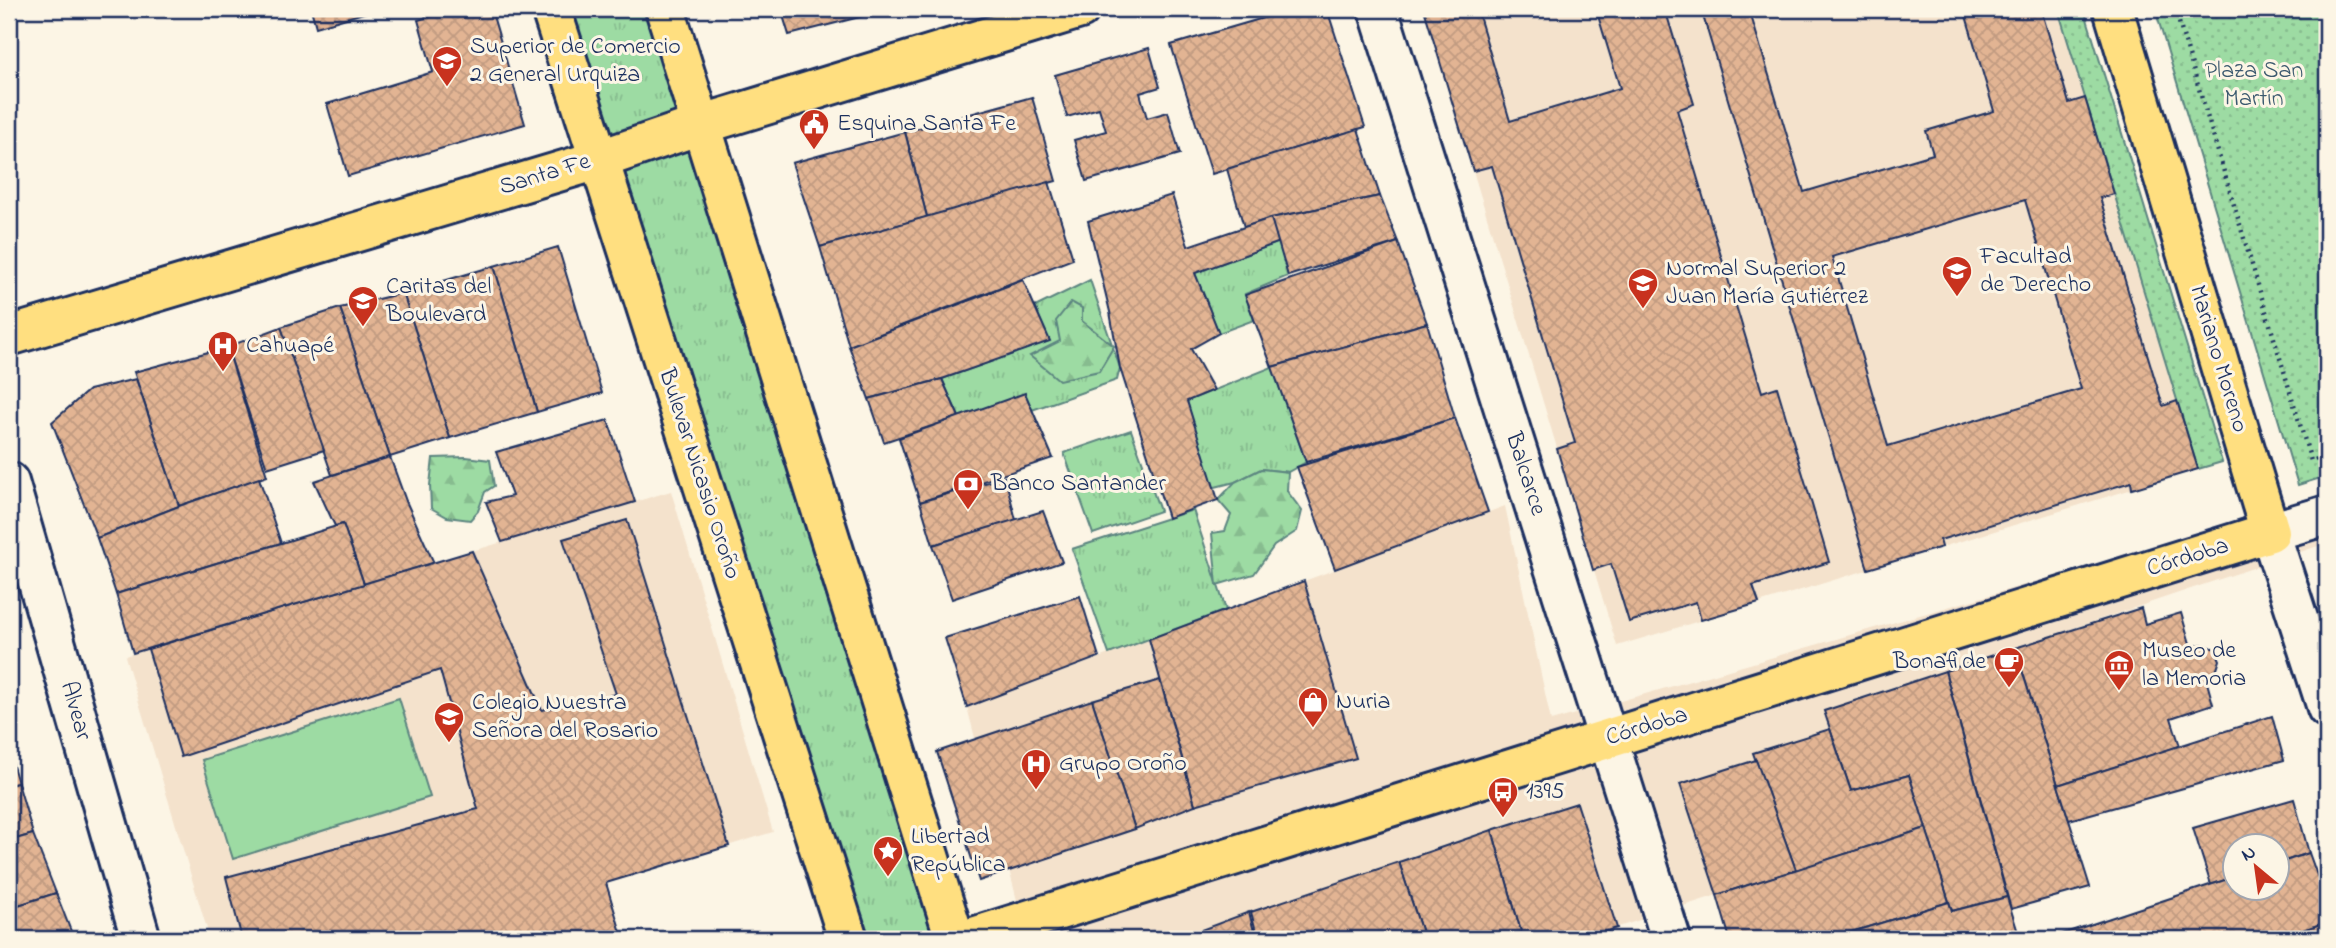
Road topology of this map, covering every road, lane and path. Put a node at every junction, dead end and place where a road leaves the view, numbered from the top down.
1 (551, 9) edge
2 (665, 9) edge
3 (1080, 9) edge
4 (1378, 9) edge
5 (2113, 9) edge
6 (2175, 9) edge
7 (700, 125) junction
8 (598, 160) junction
9 (9, 336) edge
10 (2327, 456) edge
11 (9, 482) edge
12 (2327, 515) edge
13 (2270, 533) junction
14 (2327, 708) edge
15 (1609, 739) junction
16 (141, 939) edge
17 (848, 939) edge
18 (955, 939) edge
19 (967, 939) edge
20 (1671, 939) edge

1 - 8 main road, Bulevar Nicasio Oroño
2 - 7 main road
3 - 7 main road, Santa Fe
4 - 15 street, Balcarce
5 - 13 main road, Mariano Moreno
6 - 10 path
7 - 8 main road, Santa Fe
7 - 18 main road
8 - 9 main road, Santa Fe
8 - 17 main road, Bulevar Nicasio Oroño
11 - 16 street, Alvear
12 - 13 street, Córdoba
13 - 14 street, Mariano Moreno
13 - 15 main road, Córdoba
15 - 19 main road, Córdoba
15 - 20 street, Balcarce

